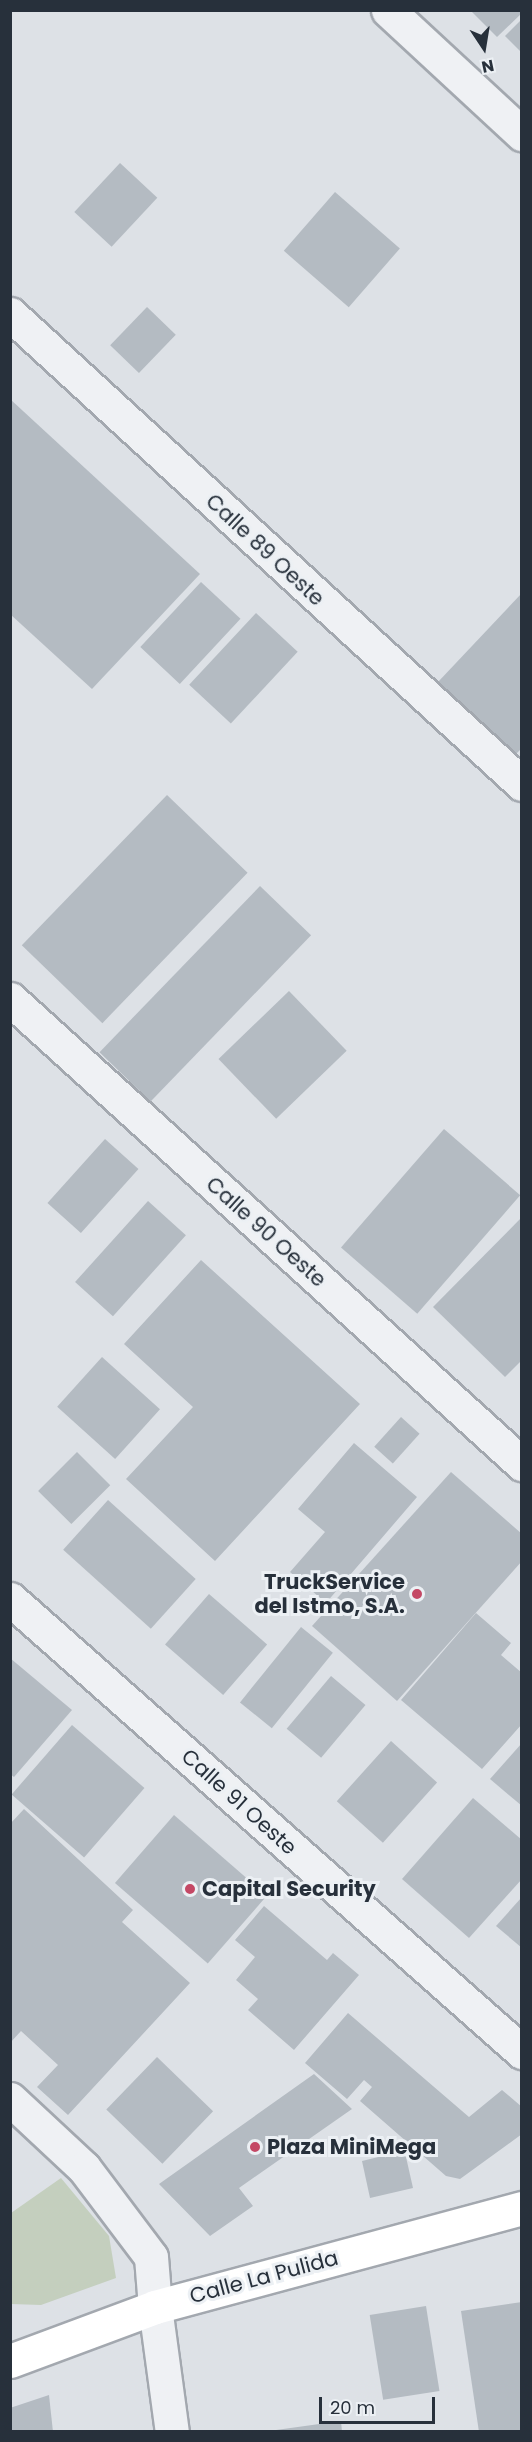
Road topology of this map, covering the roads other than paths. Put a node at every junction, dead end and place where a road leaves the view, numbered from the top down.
1 (388, 10) edge
2 (522, 134) edge
3 (10, 314) edge
4 (522, 784) edge
5 (10, 999) edge
6 (522, 1464) edge
7 (10, 1599) edge
8 (522, 2052) edge
9 (10, 2099) edge
10 (522, 2208) edge
11 (155, 2307) junction
12 (10, 2361) edge
13 (172, 2432) edge

1 - 2 street
3 - 4 street, Calle 89 Oeste
5 - 6 street, Calle 90 Oeste
7 - 8 street, Calle 91 Oeste
9 - 11 street
10 - 11 main road, Calle La Pulida
11 - 12 main road, Calle La Pulida
11 - 13 street

